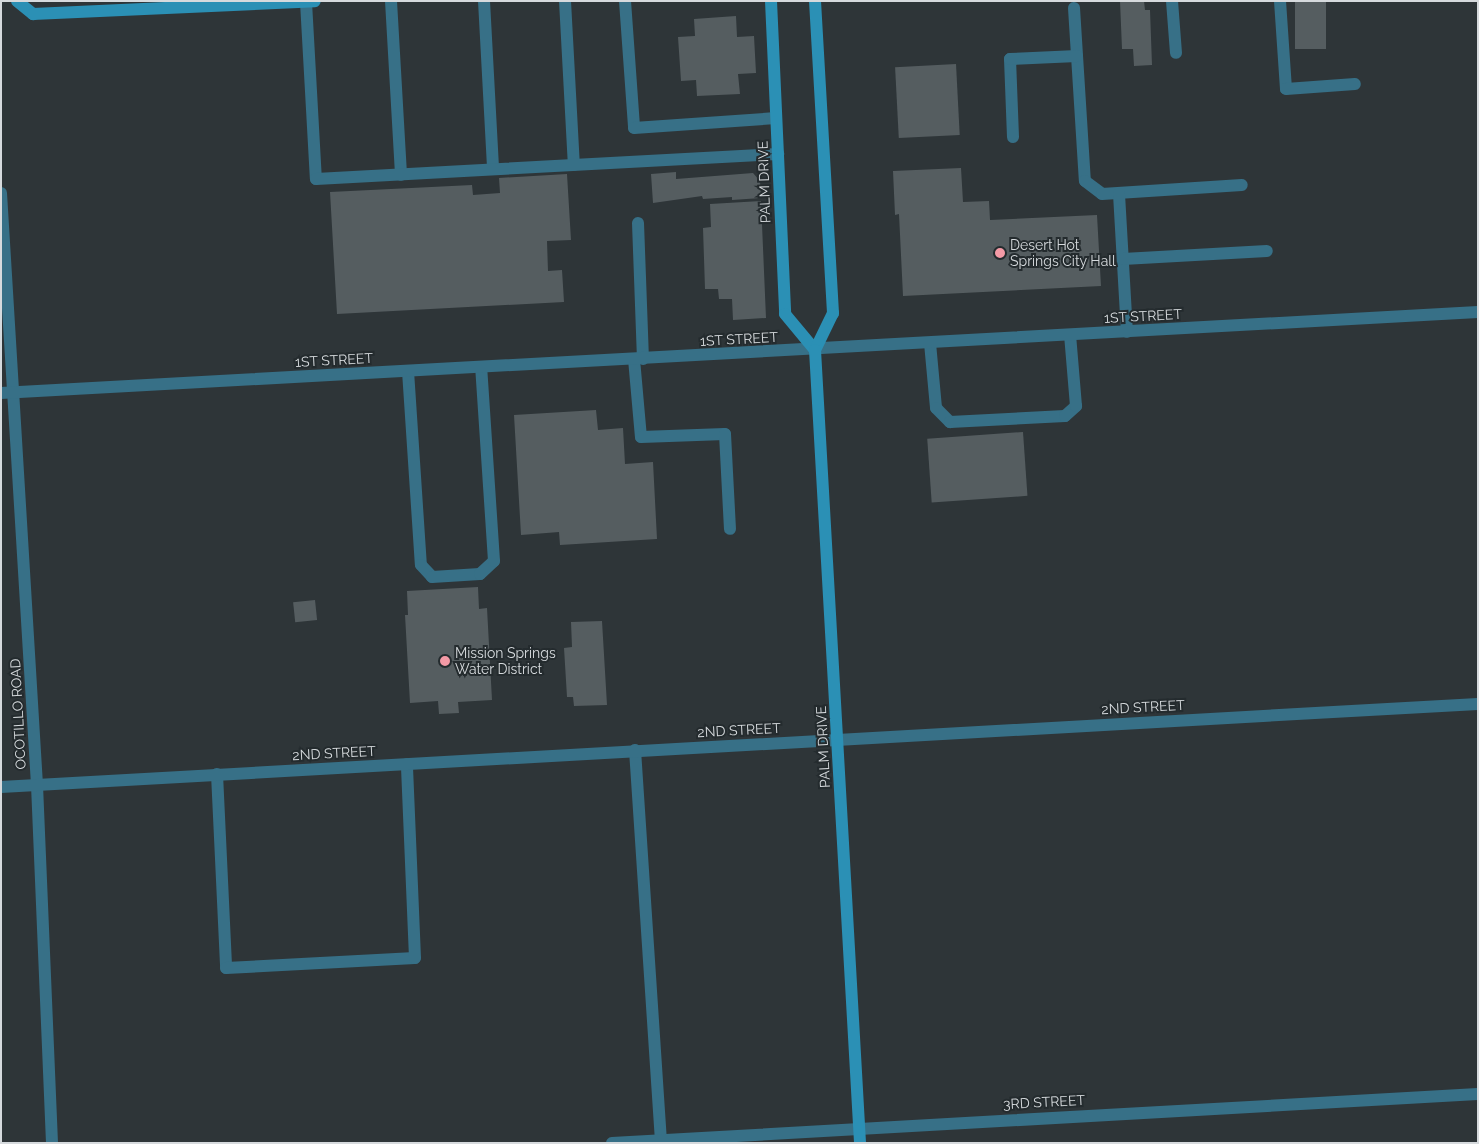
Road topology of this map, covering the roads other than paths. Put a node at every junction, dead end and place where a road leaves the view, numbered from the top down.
1 (17, 1) edge
2 (315, 1) edge
3 (391, 1) edge
4 (484, 1) edge
5 (566, 1) edge
6 (624, 1) edge
7 (771, 1) edge
8 (816, 1) edge
9 (1172, 1) edge
10 (1280, 1) edge
11 (306, 2) edge
12 (1074, 8) dead end
13 (1176, 53) dead end
14 (1077, 56) junction
15 (1355, 84) dead end
16 (776, 118) junction
17 (1013, 137) dead end
18 (778, 154) junction
19 (574, 165) junction
20 (493, 169) junction
21 (401, 174) junction
22 (1242, 185) dead end
23 (1, 193) edge
24 (1119, 194) junction
25 (638, 223) dead end
26 (1267, 252) dead end
27 (1123, 259) junction
28 (1478, 312) edge
29 (1127, 332) junction
30 (1070, 335) junction
31 (930, 343) junction
32 (815, 350) junction
33 (639, 359) junction
34 (481, 367) junction
35 (408, 371) junction
36 (7, 392) edge
37 (730, 529) dead end
38 (1478, 704) edge
39 (838, 739) junction
40 (635, 750) junction
41 (407, 764) junction
42 (217, 774) junction
43 (37, 785) junction
44 (1, 787) edge
45 (1478, 1094) edge
46 (859, 1128) junction
47 (661, 1141) edge
48 (52, 1143) edge
49 (612, 1143) edge
50 (860, 1143) edge

1 - 11 main road
2 - 11 main road
3 - 21 street
4 - 20 street
5 - 19 street
6 - 16 street
7 - 16 main road, PALM DRIVE
8 - 32 main road, PALM DRIVE
9 - 13 street
10 - 15 street
11 - 21 street
12 - 14 street
14 - 17 street
14 - 24 street
16 - 18 main road, PALM DRIVE
18 - 19 street
18 - 32 main road, PALM DRIVE
19 - 20 street
20 - 21 street
22 - 24 street
23 - 36 street, OCOTILLO ROAD
24 - 27 street
25 - 33 street
26 - 27 street
27 - 29 street
28 - 29 street, 1ST STREET
29 - 30 street, 1ST STREET
30 - 31 street, 1ST STREET
30 - 31 street
31 - 32 street, 1ST STREET
32 - 33 street, 1ST STREET
32 - 39 main road, PALM DRIVE
33 - 34 street, 1ST STREET
33 - 37 street
34 - 35 street, 1ST STREET
34 - 35 street
35 - 36 street, 1ST STREET
36 - 43 street, OCOTILLO ROAD
38 - 39 street, 2ND STREET
39 - 40 street, 2ND STREET
39 - 46 main road, PALM DRIVE
40 - 41 street, 2ND STREET
40 - 47 street
41 - 42 street, 2ND STREET
41 - 42 street
42 - 43 street, 2ND STREET
43 - 44 street, 2ND STREET
43 - 48 street, OCOTILLO ROAD
45 - 46 street, 3RD STREET
46 - 47 street, 3RD STREET
46 - 50 main road, PALM DRIVE
47 - 49 street, 3RD STREET

